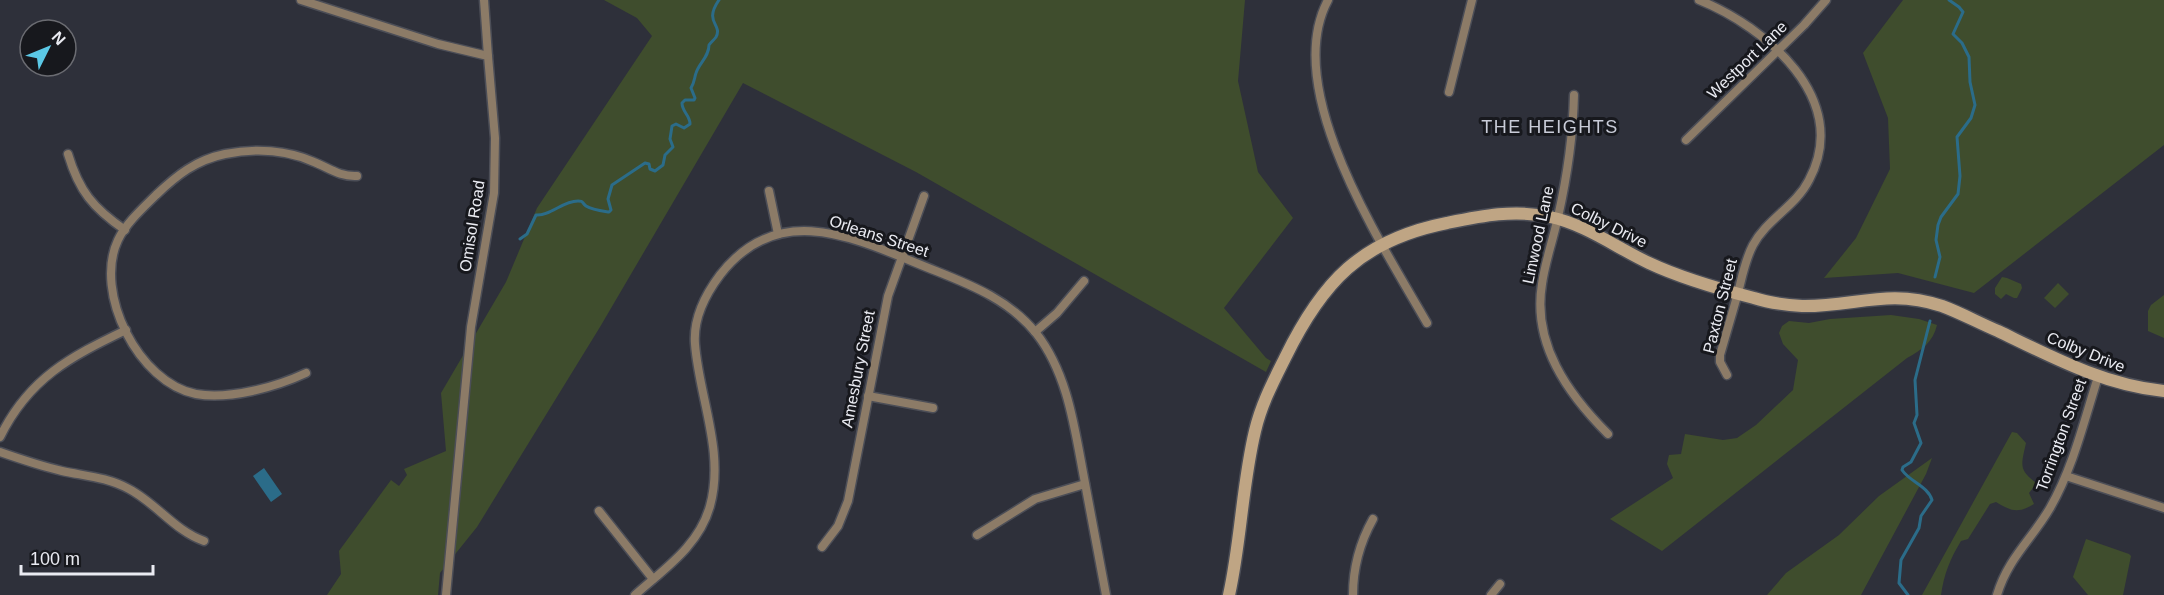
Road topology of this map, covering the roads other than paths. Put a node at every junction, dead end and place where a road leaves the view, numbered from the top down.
1 (301, 0) edge
2 (484, 0) edge
3 (1328, 0) edge
4 (1472, 0) edge
5 (1699, 0) edge
6 (1826, 0) edge
7 (1778, 51) junction
8 (488, 56) junction
9 (1449, 92) dead end
10 (1574, 95) dead end
11 (1686, 140) dead end
12 (68, 153) dead end
13 (357, 176) dead end
14 (769, 191) dead end
15 (924, 196) dead end
16 (1557, 219) junction
17 (125, 230) junction
18 (777, 234) junction
19 (1383, 245) junction
20 (902, 257) junction
21 (1084, 281) dead end
22 (1738, 293) junction
23 (1427, 323) dead end
24 (126, 330) junction
25 (1035, 332) junction
26 (306, 373) dead end
27 (1727, 375) dead end
28 (2098, 377) junction
29 (2164, 391) edge
30 (868, 396) junction
31 (933, 408) dead end
32 (1608, 434) dead end
33 (0, 437) edge
34 (0, 452) edge
35 (2066, 476) junction
36 (1085, 484) junction
37 (2164, 508) edge
38 (599, 511) dead end
39 (1373, 519) dead end
40 (977, 536) dead end
41 (204, 540) dead end
42 (822, 547) dead end
43 (653, 579) junction
44 (1500, 584) dead end
45 (446, 595) edge
46 (635, 595) edge
47 (1106, 595) edge
48 (1229, 595) edge
49 (1353, 595) edge
50 (1491, 595) edge
51 (1997, 595) edge

1 - 8 street
2 - 8 street, Omisol Road
3 - 19 street
4 - 9 street
5 - 7 street, Paxton Street
6 - 7 street, Westport Lane
7 - 11 street, Westport Lane
7 - 22 street, Paxton Street
8 - 45 street, Omisol Road
10 - 16 street, Linwood Lane
12 - 17 street
13 - 17 street
14 - 18 street
15 - 20 street, Amesbury Street
16 - 19 street, Colby Drive
16 - 22 street, Colby Drive
16 - 32 street, Linwood Lane
17 - 24 street
18 - 20 street, Orleans Street
18 - 43 street, Orleans Street
19 - 23 street
19 - 48 street, Colby Drive
20 - 25 street, Orleans Street
20 - 30 street, Amesbury Street
21 - 25 street
22 - 27 street, Paxton Street
22 - 28 street, Colby Drive
24 - 26 street
24 - 33 street
25 - 36 street, Orleans Street
28 - 29 street, Colby Drive
28 - 35 street, Torrington Street
30 - 31 street
30 - 42 street, Amesbury Street
34 - 41 street
35 - 37 street
35 - 51 street, Torrington Street
36 - 40 street
36 - 47 street, Orleans Street
38 - 43 street
39 - 49 street
43 - 46 street, Orleans Street
44 - 50 street

